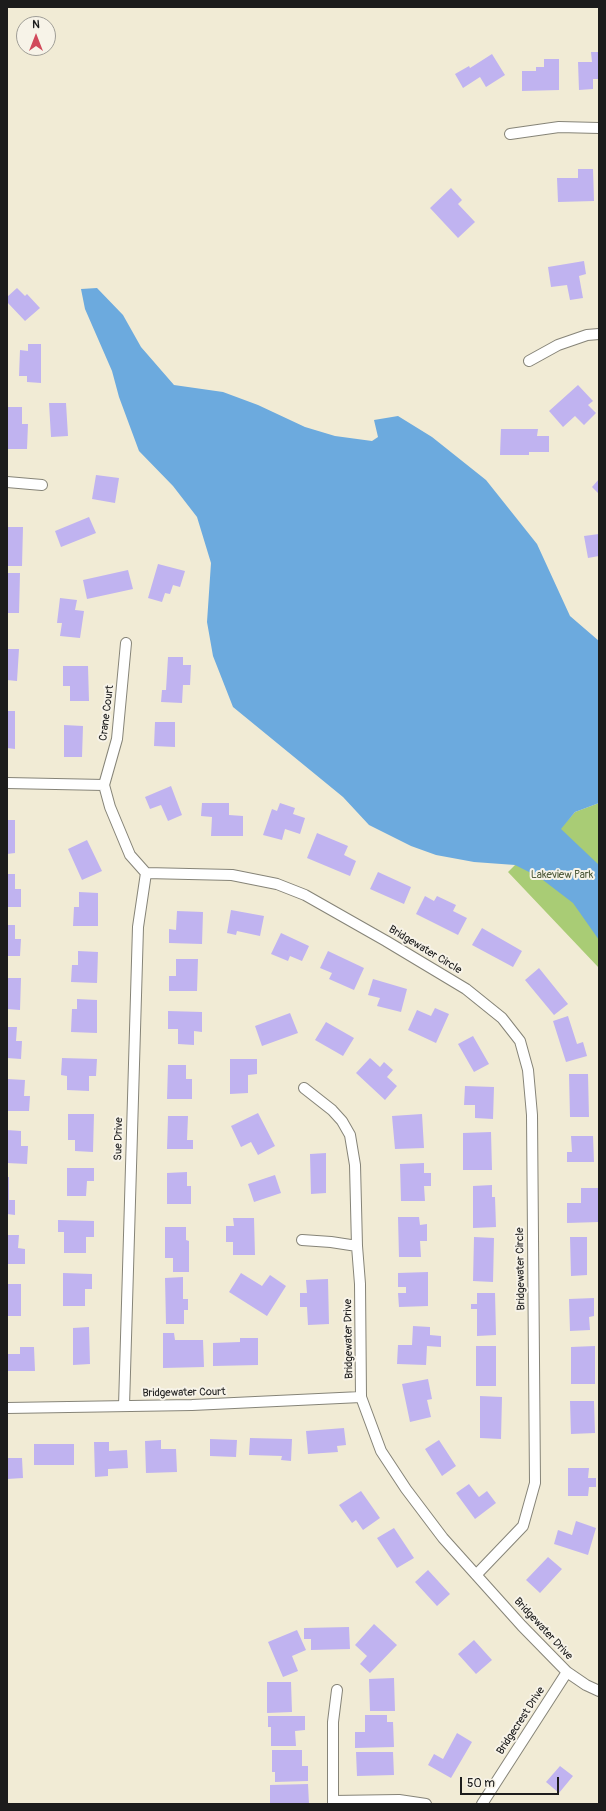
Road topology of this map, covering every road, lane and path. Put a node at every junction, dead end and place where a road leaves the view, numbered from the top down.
1 (599, 128) edge
2 (510, 134) dead end
3 (599, 334) edge
4 (529, 361) dead end
5 (7, 482) edge
6 (42, 485) dead end
7 (126, 643) dead end
8 (7, 783) edge
9 (104, 785) junction
10 (146, 873) junction
11 (304, 1088) dead end
12 (302, 1240) dead end
13 (357, 1246) junction
14 (361, 1397) junction
15 (124, 1406) junction
16 (7, 1408) edge
17 (477, 1574) junction
18 (567, 1672) junction
19 (337, 1690) dead end
20 (599, 1691) edge
21 (333, 1802) edge
22 (426, 1804) edge
23 (482, 1804) edge

1 - 2 street
3 - 4 street
5 - 6 street
7 - 9 street, Crane Court
8 - 9 street
9 - 10 street
10 - 15 street, Sue Drive
10 - 17 street, Bridgewater Circle
11 - 13 street, Bridgewater Drive
12 - 13 street
13 - 14 street, Bridgewater Drive
14 - 15 street, Bridgewater Court
14 - 17 street, Bridgewater Drive
15 - 16 street, Bridgewater Court
17 - 18 street, Bridgewater Drive
18 - 20 street, Bridgewater Drive
18 - 23 street, Bridgecrest Drive
19 - 21 street
21 - 22 street

